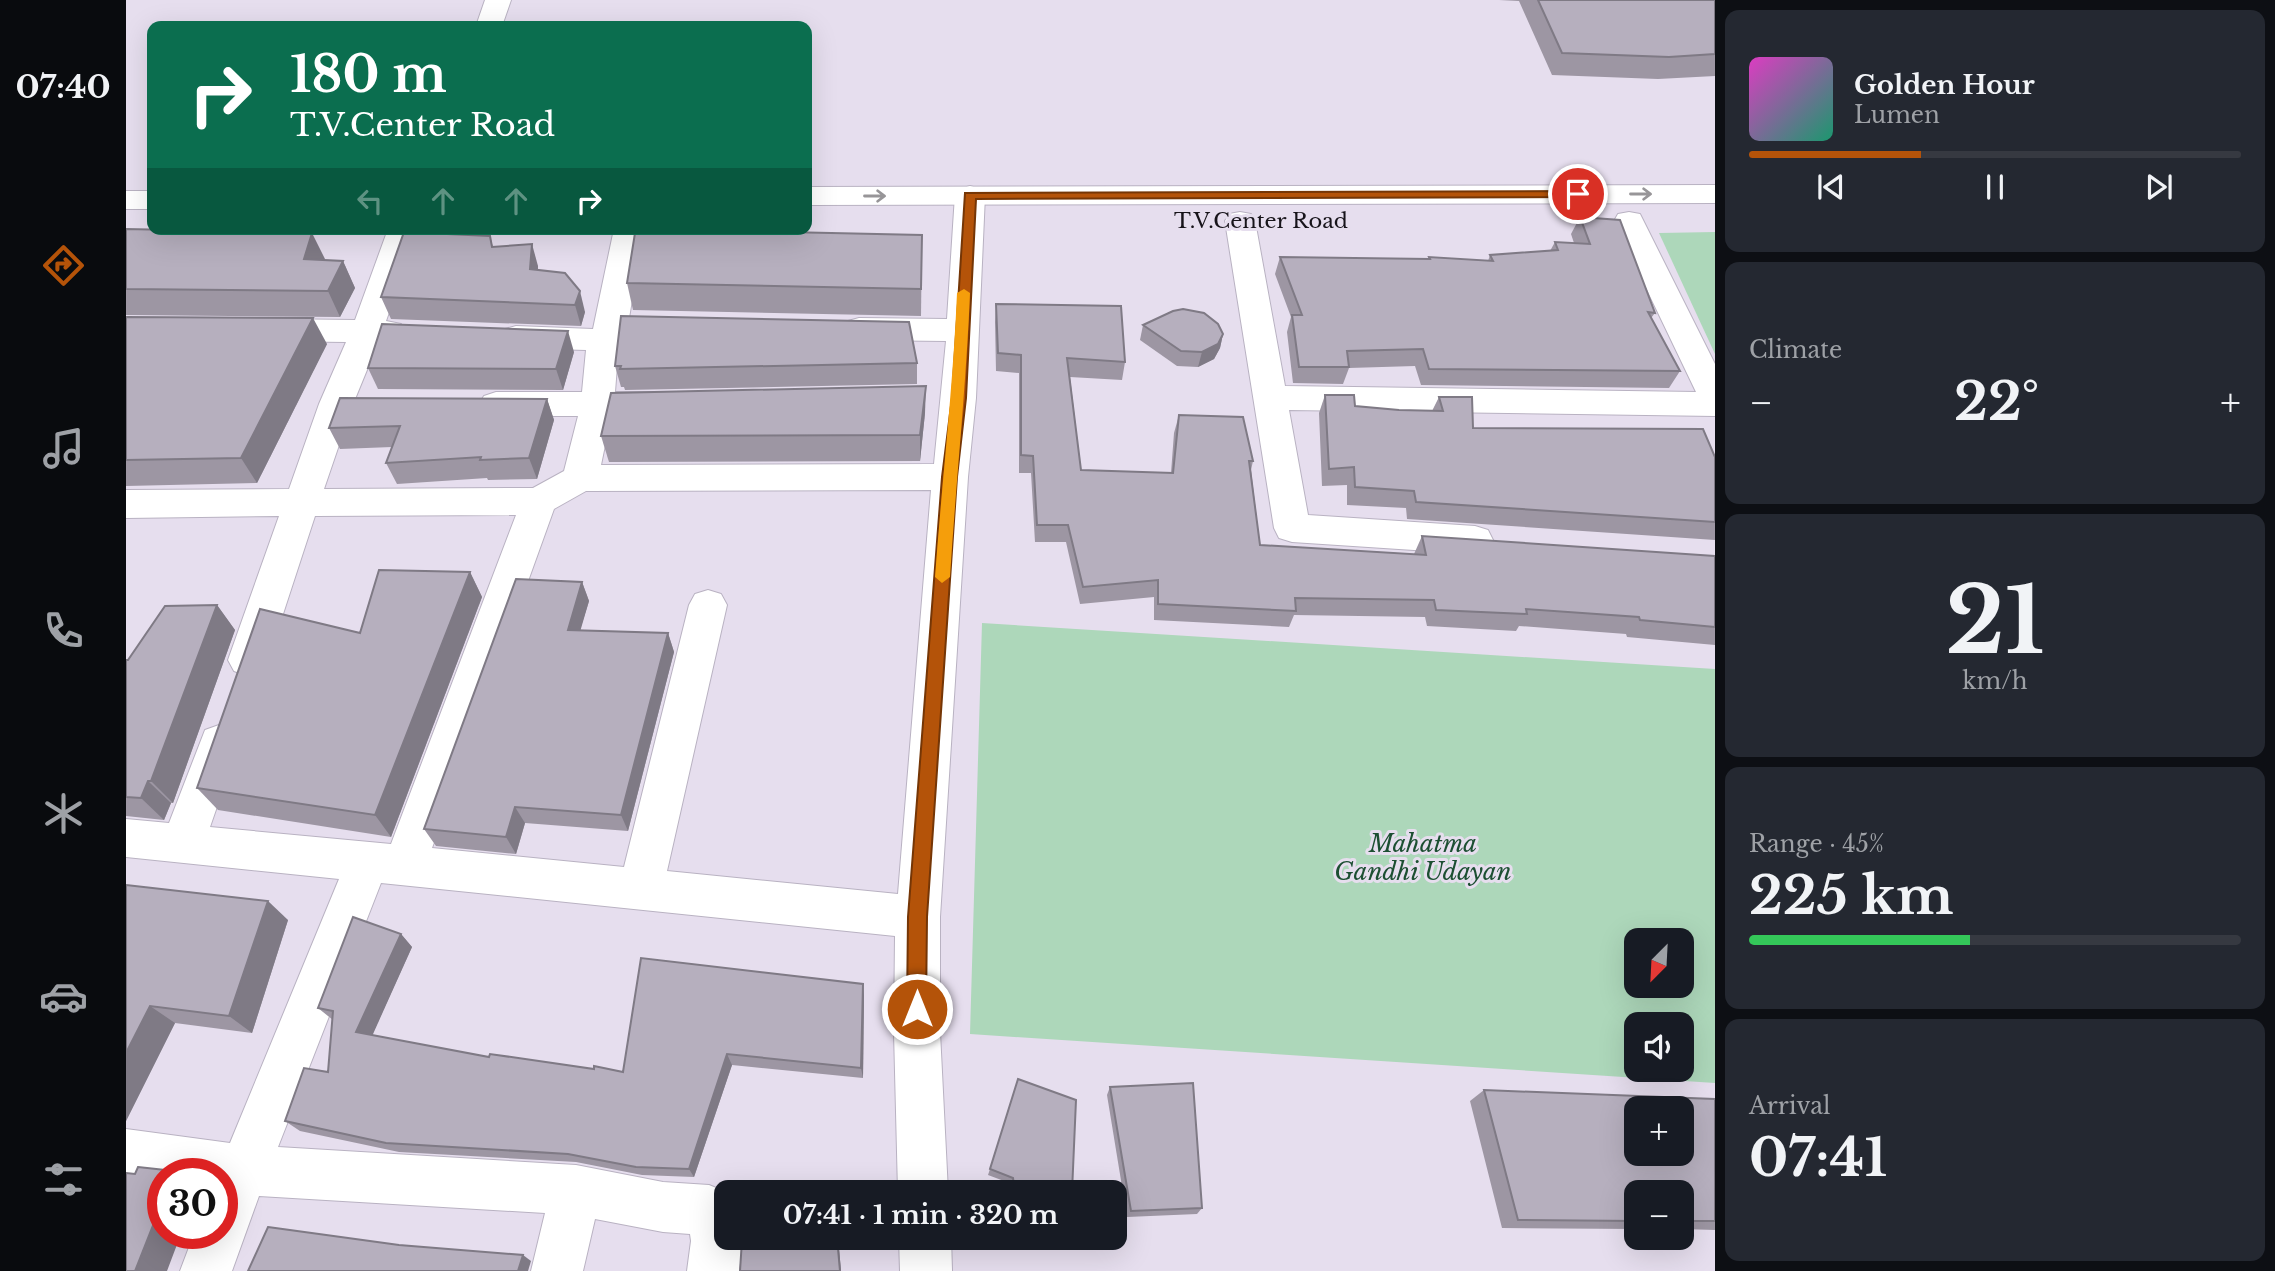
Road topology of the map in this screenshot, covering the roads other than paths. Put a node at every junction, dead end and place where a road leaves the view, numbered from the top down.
1 (498, 0) edge
2 (491, 21) edge
3 (1715, 194) edge
4 (812, 196) edge
5 (126, 200) edge
6 (147, 200) edge
7 (969, 208) junction
8 (812, 221) edge
9 (1241, 221) junction
10 (1629, 221) junction
11 (1715, 221) edge
12 (126, 225) edge
13 (147, 225) edge
14 (400, 235) edge
15 (628, 235) edge
16 (836, 328) edge
17 (233, 330) edge
18 (618, 330) junction
19 (961, 330) junction
20 (367, 331) junction
21 (422, 333) edge
22 (492, 336) edge
23 (1715, 397) edge
24 (1270, 398) junction
25 (695, 403) edge
26 (460, 404) edge
27 (1715, 404) edge
28 (597, 405) junction
29 (950, 477) junction
30 (580, 478) junction
31 (540, 501) junction
32 (303, 502) junction
33 (126, 504) edge
34 (1510, 543) edge
35 (708, 606) dead end
36 (126, 838) edge
37 (183, 843) junction
38 (386, 864) junction
39 (641, 889) junction
40 (918, 917) junction
41 (126, 1154) edge
42 (243, 1170) junction
43 (923, 1180) edge
44 (238, 1183) edge
45 (576, 1190) junction
46 (214, 1249) edge
47 (925, 1250) edge
48 (206, 1271) edge
49 (557, 1271) edge
50 (713, 1271) edge
51 (926, 1271) edge

1 - 2 street
7 -> 3 street, T.V.Center Road
4 -> 7 street, T.V.Center Road
5 - 6 street
7 - 8 street, T.V.Center Road
7 - 9 street, T.V.Center Road
7 - 19 street
9 - 10 street, T.V.Center Road
9 - 24 street
10 - 11 street, T.V.Center Road
10 - 23 street
12 - 13 street
14 - 20 street
15 - 18 street
16 - 19 street
17 - 20 street
18 - 22 street
18 - 28 street
19 - 29 street
20 - 21 street
20 - 32 street
24 - 27 street
24 - 34 street
25 - 28 street
26 - 28 street
28 - 30 street
29 - 30 street
29 - 40 street
30 - 31 street
31 - 32 street
31 - 38 street
32 - 33 street
32 - 37 street
35 - 39 street
36 - 37 street
37 - 38 street
38 - 39 street
38 - 42 street
39 - 40 street
40 - 43 street
41 - 42 street
42 - 44 street
42 - 45 street
45 - 49 street
45 - 50 street
46 - 48 street
47 - 51 street

